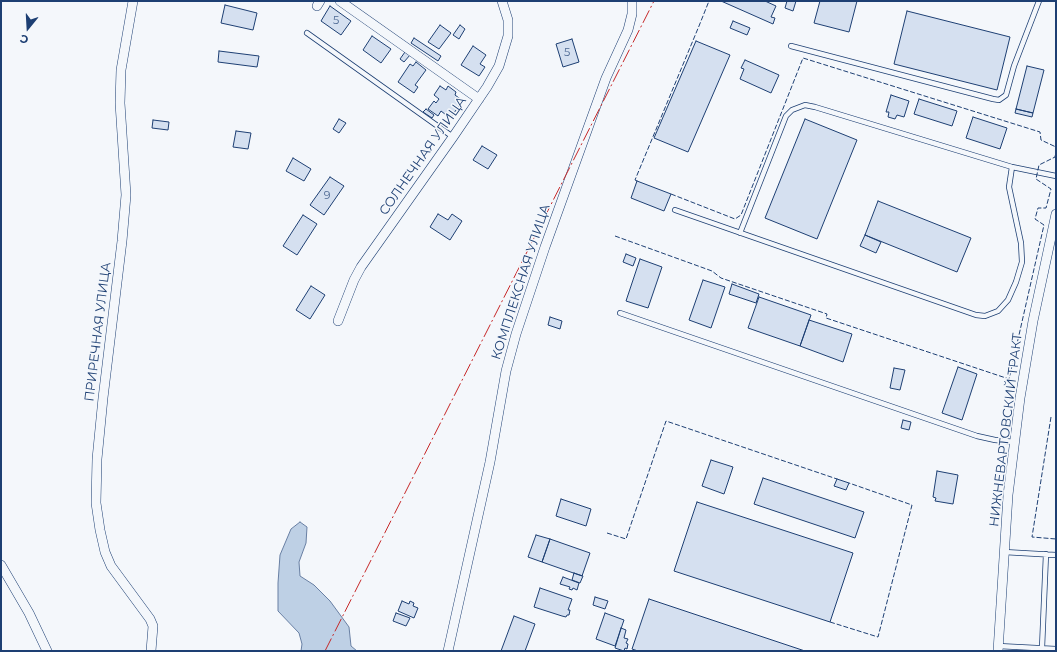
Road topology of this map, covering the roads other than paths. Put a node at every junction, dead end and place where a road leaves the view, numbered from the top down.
1 (133, 1) edge
2 (340, 1) edge
3 (502, 1) edge
4 (632, 1) edge
5 (1039, 1) edge
6 (306, 33) dead end
7 (791, 46) dead end
8 (479, 99) junction
9 (453, 136) junction
10 (1012, 167) junction
11 (1056, 176) edge
12 (675, 210) dead end
13 (1056, 214) edge
14 (740, 233) junction
15 (620, 313) dead end
16 (338, 321) dead end
17 (1015, 442) junction
18 (1004, 552) junction
19 (1046, 554) junction
20 (1056, 555) edge
21 (1, 565) edge
22 (1042, 648) junction
23 (998, 649) edge
24 (1056, 649) edge
25 (47, 651) edge
26 (151, 651) edge
27 (448, 651) edge

1 - 26 street, ПРИРЕЧНАЯ УЛИЦА
2 - 8 street
3 - 8 street, СОЛНЕЧНАЯ УЛИЦА
4 - 27 street, КОМПЛЕКСНАЯ УЛИЦА
5 - 7 lane
6 - 9 lane
8 - 9 street, СОЛНЕЧНАЯ УЛИЦА
9 - 16 street, СОЛНЕЧНАЯ УЛИЦА
10 - 11 lane
10 - 14 lane
10 - 14 lane
12 - 14 lane
13 - 17 street, НИЖНЕВАРТОВСКИЙ ТРАКТ
15 - 17 lane
17 - 18 street, НИЖНЕВАРТОВСКИЙ ТРАКТ
18 - 19 lane
18 - 23 street, НИЖНЕВАРТОВСКИЙ ТРАКТ
19 - 20 lane
19 - 22 lane
21 - 25 street
22 - 23 lane
22 - 24 lane

